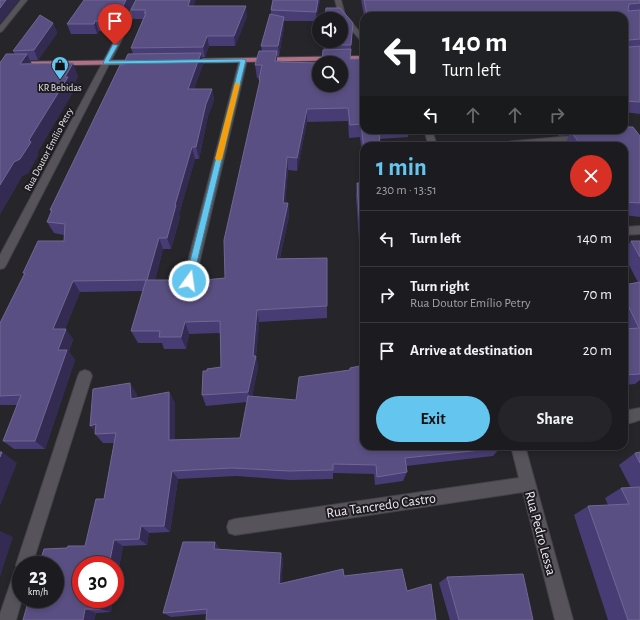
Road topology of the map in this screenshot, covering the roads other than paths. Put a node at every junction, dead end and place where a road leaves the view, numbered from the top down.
1 (24, 0) edge
2 (139, 0) edge
3 (338, 0) edge
4 (0, 30) edge
5 (360, 36) edge
6 (360, 58) edge
7 (243, 60) junction
8 (151, 62) edge
9 (182, 62) edge
10 (106, 63) junction
11 (0, 64) edge
12 (594, 137) edge
13 (539, 142) edge
14 (640, 230) edge
15 (628, 232) edge
16 (0, 265) edge
17 (189, 281) edge
18 (85, 376) dead end
19 (640, 414) edge
20 (628, 417) edge
21 (519, 450) edge
22 (527, 484) junction
23 (235, 527) dead end
24 (27, 556) edge
25 (12, 604) edge
26 (7, 620) edge
27 (564, 620) edge

1 - 4 street
2 - 10 street, Rua Doutor Emílio Petry
3 - 5 street
6 - 7 main road
7 - 9 main road
7 - 17 street
8 - 10 main road
10 - 11 main road
10 - 16 street, Rua Doutor Emílio Petry
12 - 13 street
14 - 15 street
18 - 24 street
19 - 20 street
21 - 22 street, Rua Pedro Lessa
22 - 23 street, Rua Tancredo Castro
22 - 27 street, Rua Pedro Lessa
25 - 26 street

